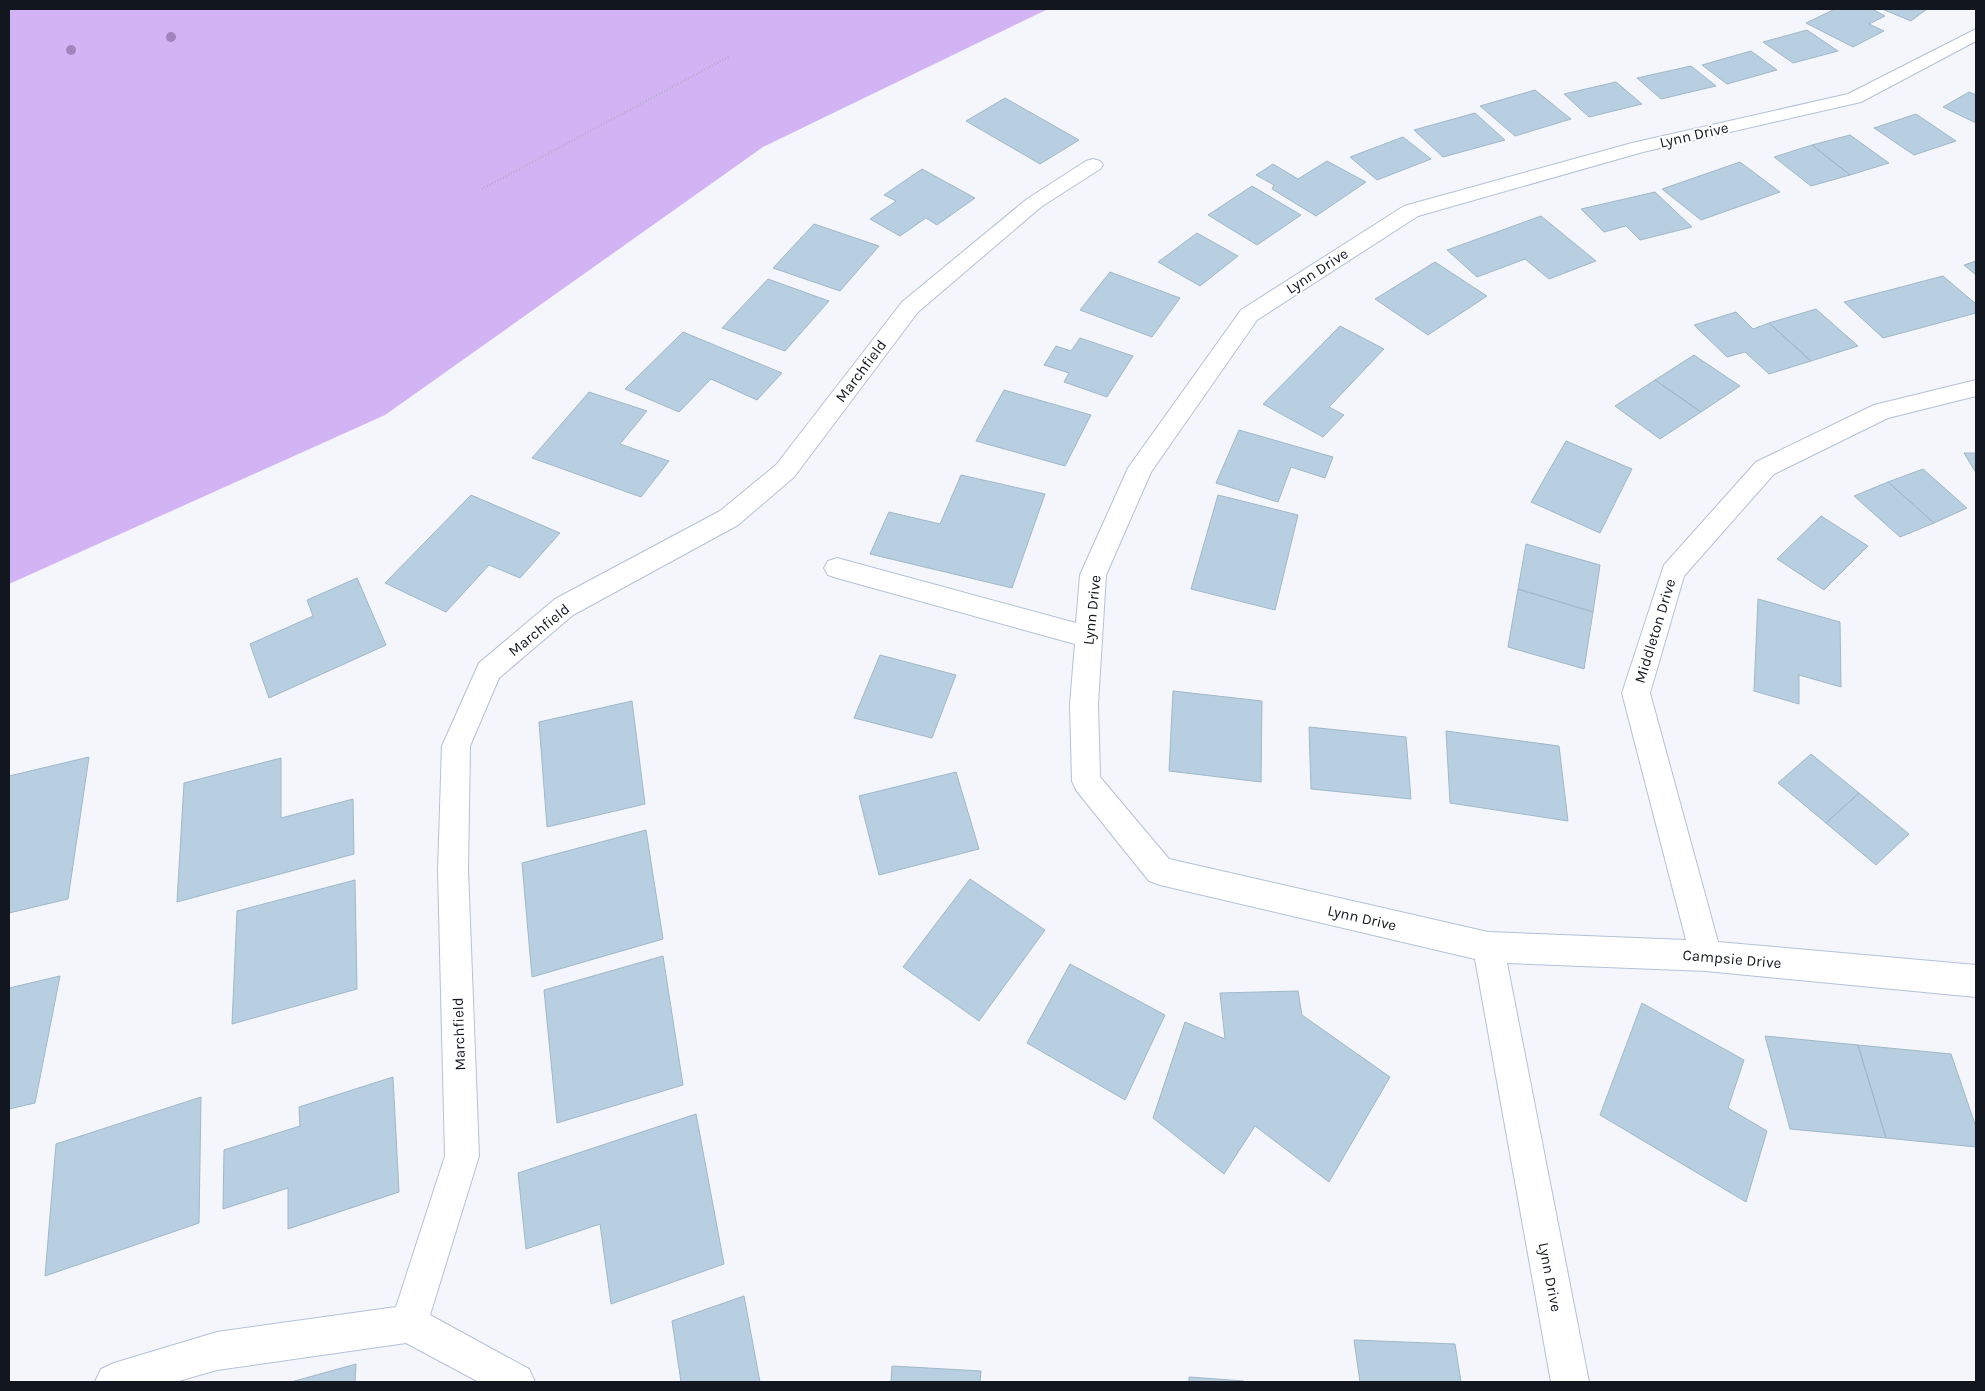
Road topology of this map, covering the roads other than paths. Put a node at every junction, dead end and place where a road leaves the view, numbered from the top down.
1 (1976, 34) edge
2 (1094, 165) dead end
3 (1976, 388) edge
4 (837, 568) dead end
5 (1088, 637) junction
6 (1488, 947) junction
7 (1706, 956) junction
8 (1976, 981) edge
9 (409, 1324) junction
10 (114, 1382) edge
11 (516, 1382) edge
12 (1570, 1382) edge

1 - 5 street, Lynn Drive
2 - 9 street, Marchfield
3 - 7 street, Middleton Drive
4 - 5 street
5 - 6 street, Lynn Drive
6 - 7 street, Campsie Drive
6 - 12 street, Lynn Drive
7 - 8 street, Campsie Drive
9 - 10 street
9 - 11 street

